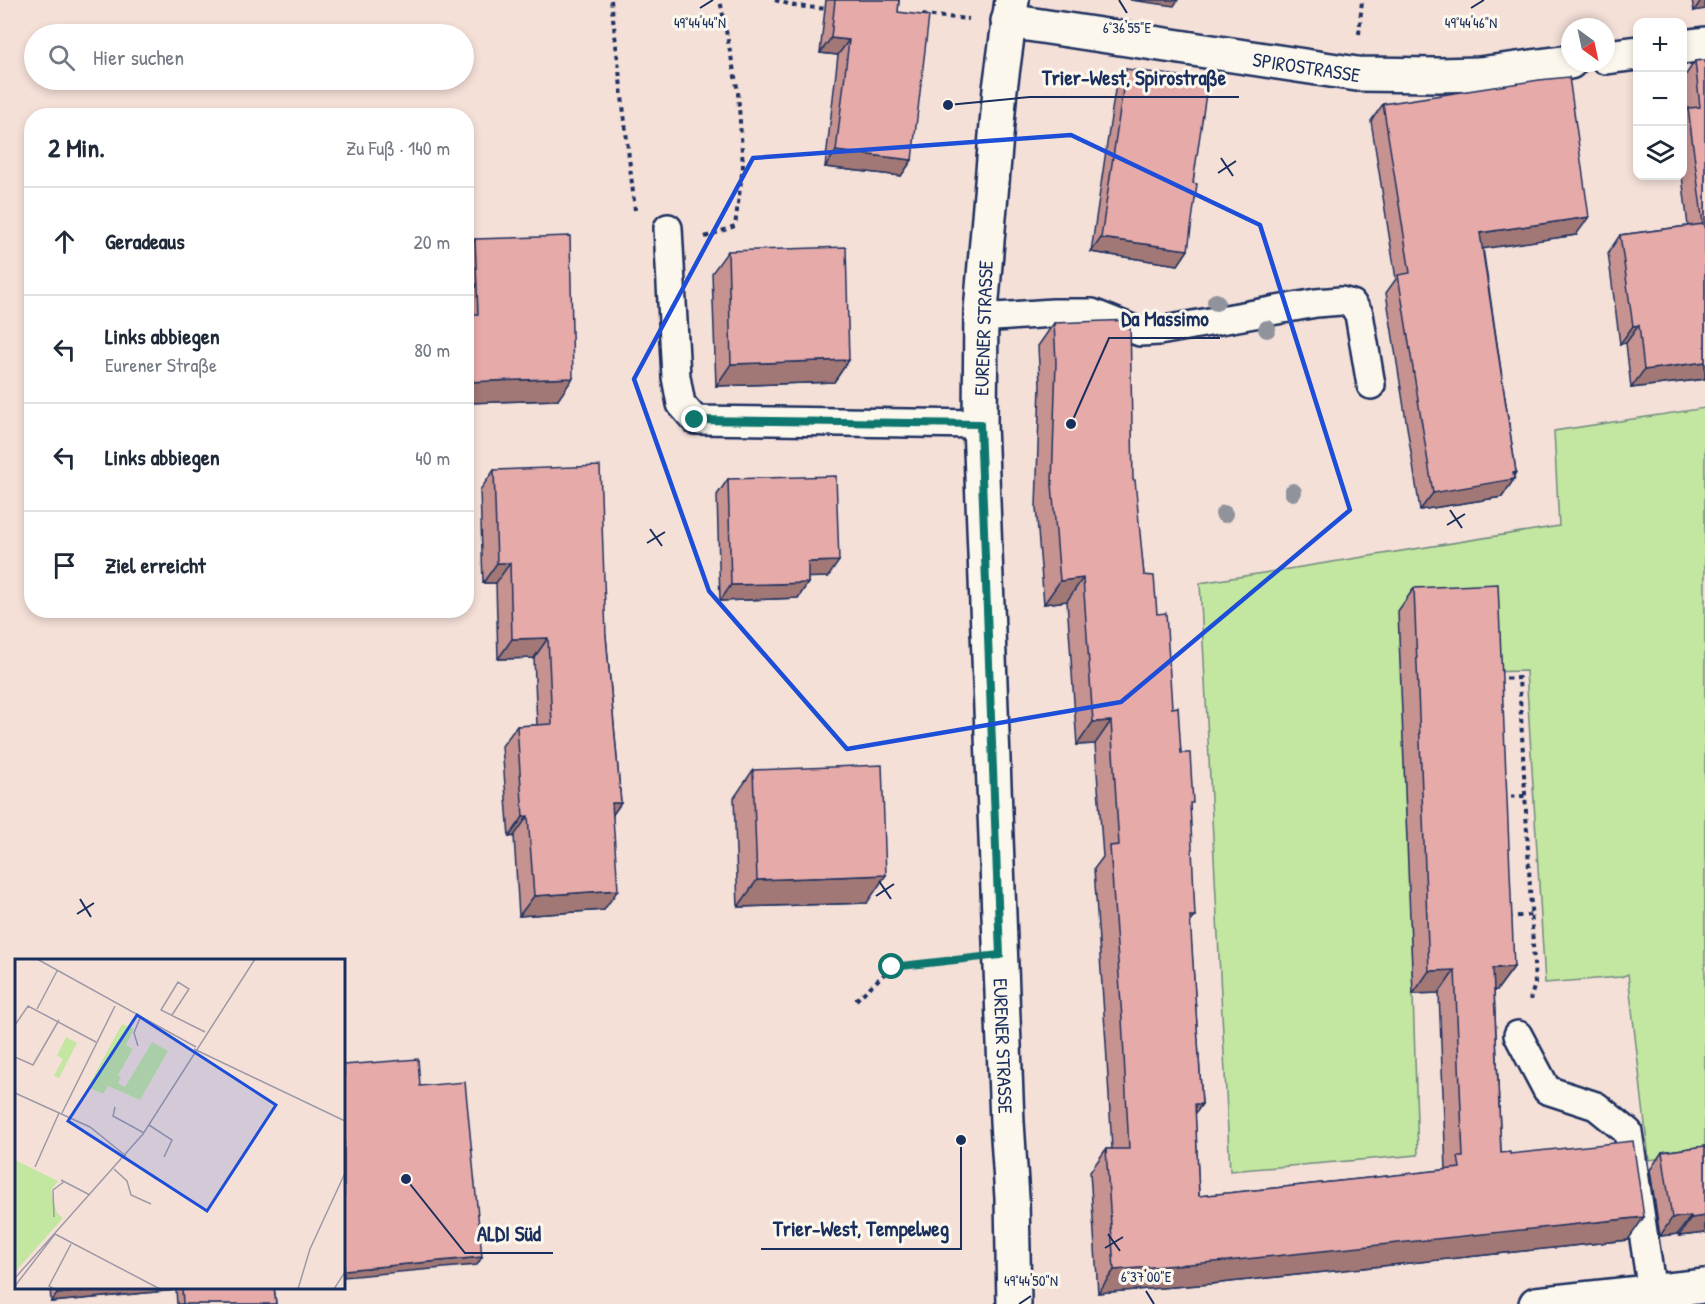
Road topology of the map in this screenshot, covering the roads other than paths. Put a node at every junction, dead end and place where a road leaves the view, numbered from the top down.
1 (1010, 11) edge
2 (1705, 44) edge
3 (1687, 46) edge
4 (1633, 54) edge
5 (1615, 56) edge
6 (1561, 63) edge
7 (669, 234) road end
8 (980, 318) junction
9 (1371, 385) dead end
10 (980, 424) junction
11 (1518, 1035) road end
12 (1705, 1286) edge
13 (1652, 1292) junction
14 (1014, 1304) edge
15 (1536, 1304) edge

1 - 6 street, SPIROSTRASSE
1 - 8 street, EURENER STRASSE
2 - 3 street
4 - 5 street
7 - 10 lane
8 - 9 lane
8 - 10 street, EURENER STRASSE
10 - 14 street, EURENER STRASSE
11 - 13 lane
12 - 13 street
13 - 15 street

